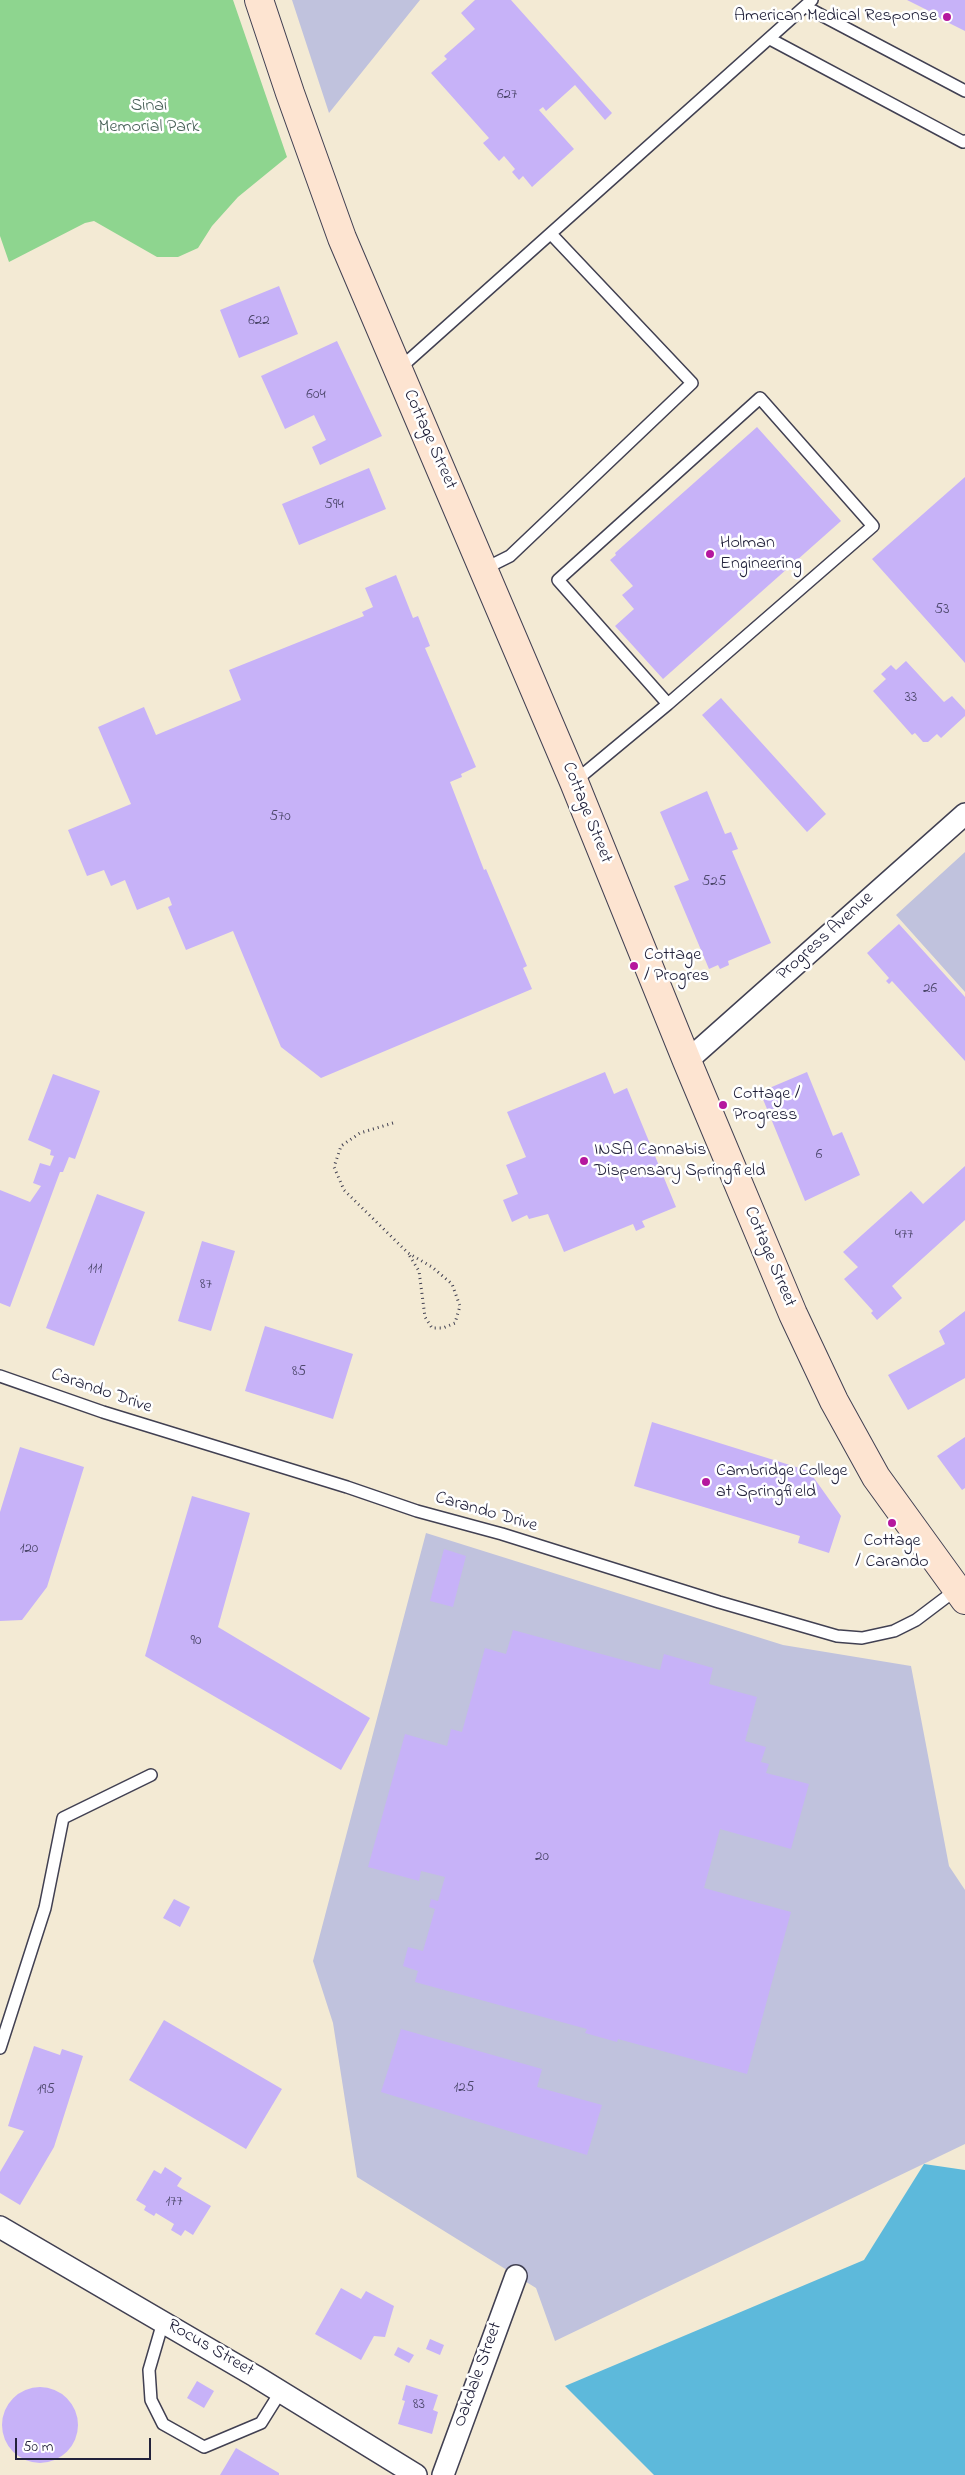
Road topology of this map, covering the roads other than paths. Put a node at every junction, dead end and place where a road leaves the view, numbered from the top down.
1 (259, 0) edge
2 (809, 4) edge
3 (770, 39) junction
4 (965, 91) edge
5 (965, 141) edge
6 (552, 234) junction
7 (398, 370) junction
8 (484, 569) junction
9 (668, 704) junction
10 (574, 782) junction
11 (965, 814) edge
12 (687, 1061) junction
13 (0, 1376) edge
14 (961, 1594) edge
15 (151, 1775) dead end
16 (0, 2048) edge
17 (0, 2227) edge
18 (516, 2276) dead end
19 (163, 2322) junction
20 (281, 2391) junction
21 (416, 2475) edge
22 (443, 2475) edge

1 - 7 main road, Cottage Street
2 - 3 lane
2 - 4 lane
3 - 5 lane
3 - 6 lane
6 - 7 lane
6 - 8 lane
7 - 8 main road, Cottage Street
8 - 10 main road, Cottage Street
9 - 9 lane
9 - 10 lane
10 - 12 main road, Cottage Street
11 - 12 street, Progress Avenue
12 - 14 main road, Cottage Street
13 - 14 lane, Carando Drive
15 - 16 lane
17 - 19 street, Rocus Street
18 - 22 street, Oakdale Street
19 - 20 street, Rocus Street
19 - 20 lane
20 - 21 street, Rocus Street

